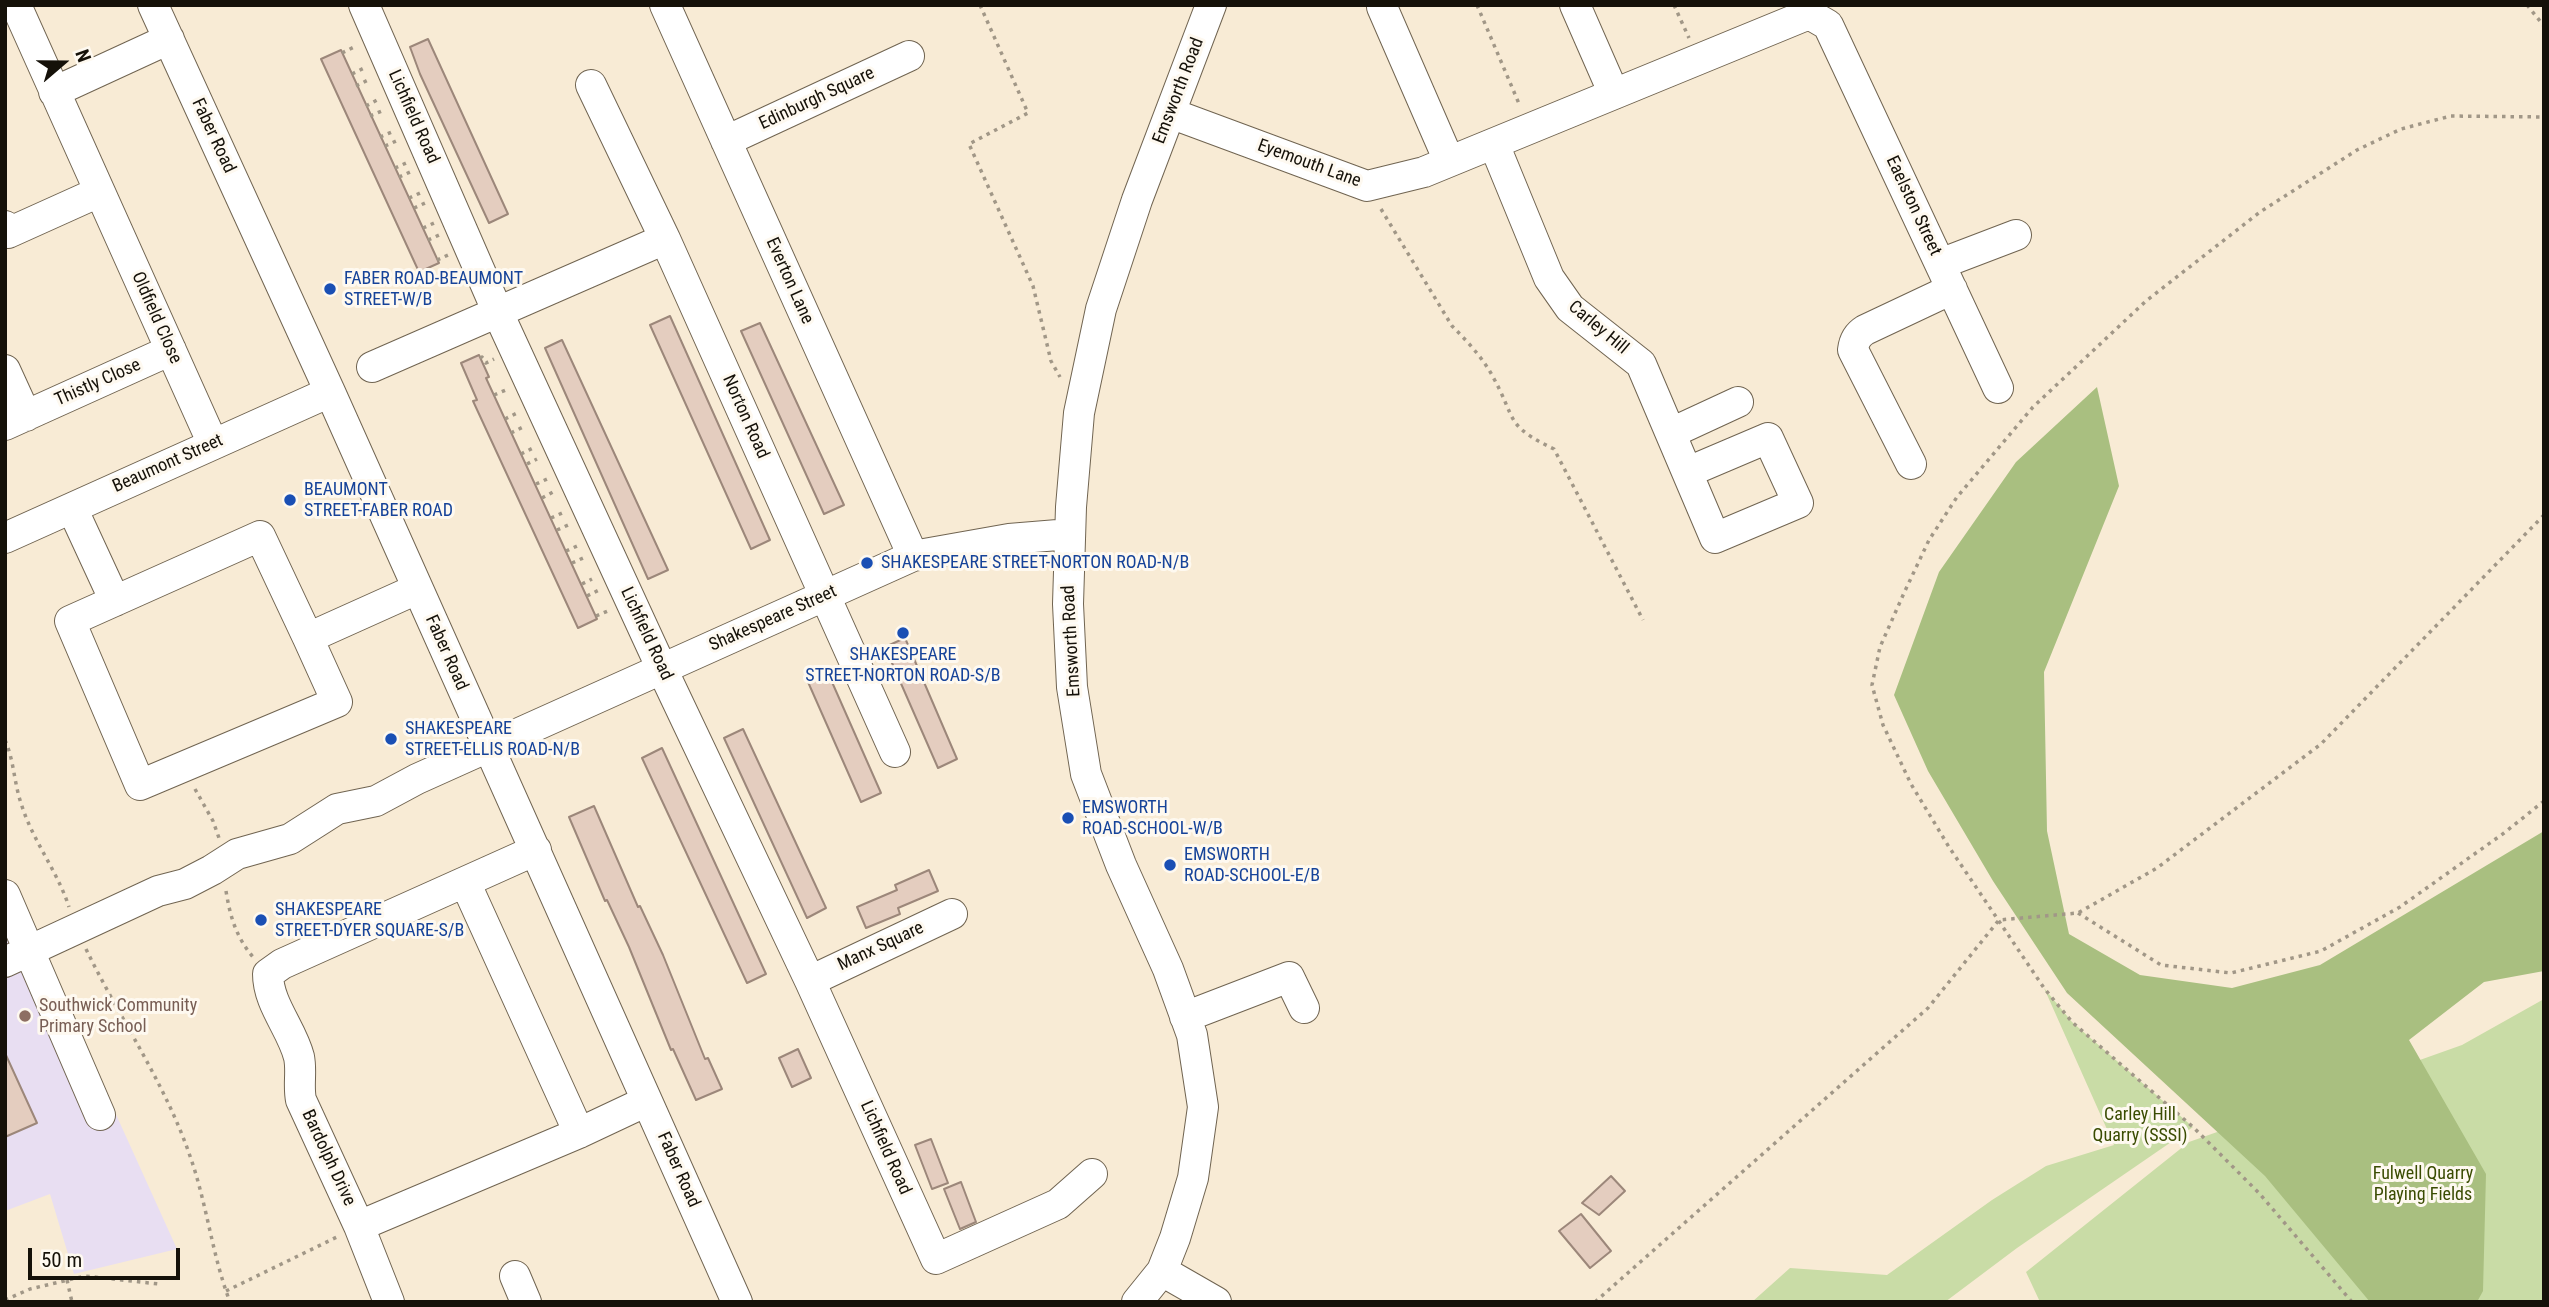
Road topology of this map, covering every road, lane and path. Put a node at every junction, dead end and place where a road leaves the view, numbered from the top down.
1 (16, 5) edge
2 (153, 5) edge
3 (364, 5) edge
4 (664, 5) edge
5 (981, 5) edge
6 (1211, 5) edge
7 (1477, 5) edge
8 (1575, 5) edge
9 (1674, 5) edge
10 (2527, 5) edge
11 (1382, 7) edge
12 (1780, 15) edge
13 (1828, 25) joint
14 (2544, 26) edge
15 (169, 39) junction
16 (909, 56) dead end
17 (1698, 59) junction
18 (591, 85) dead end
19 (54, 92) junction
20 (1614, 94) junction
21 (1170, 113) junction
22 (2544, 117) edge
23 (1530, 129) junction
24 (726, 141) junction
25 (1494, 144) junction
26 (1450, 161) junction
27 (1367, 186) junction
28 (99, 192) junction
29 (5, 226) edge
30 (2016, 234) dead end
31 (665, 239) junction
32 (1946, 277) junction
33 (498, 311) junction
34 (171, 350) junction
35 (480, 358) dead end
36 (494, 359) dead end
37 (372, 367) dead end
38 (5, 370) edge
39 (1998, 388) dead end
40 (330, 392) junction
41 (1738, 402) dead end
42 (1079, 413) junction
43 (15, 420) edge
44 (1671, 433) junction
45 (213, 444) junction
46 (1911, 464) dead end
47 (1688, 472) dead end
48 (72, 508) junction
49 (2544, 515) edge
50 (1070, 534) junction
51 (5, 538) edge
52 (913, 556) junction
53 (417, 589) junction
54 (826, 595) junction
55 (115, 601) junction
56 (1643, 620) dead end
57 (307, 638) junction
58 (662, 669) junction
59 (5, 740) edge
60 (488, 747) junction
61 (895, 752) dead end
62 (2544, 801) edge
63 (536, 850) junction
64 (466, 882) junction
65 (5, 895) edge
66 (2078, 913) junction
67 (952, 914) dead end
68 (1999, 920) junction
69 (77, 929) junction
70 (17, 955) edge
71 (810, 981) junction
72 (1304, 1008) dead end
73 (1185, 1017) junction
74 (647, 1101) junction
75 (100, 1115) dead end
76 (579, 1133) junction
77 (1092, 1174) dead end
78 (359, 1226) junction
79 (1162, 1271) junction
80 (67, 1280) junction
81 (159, 1284) dead end
82 (226, 1291) junction
83 (5, 1300) edge
84 (72, 1302) edge
85 (230, 1302) edge
86 (389, 1302) edge
87 (737, 1302) edge
88 (1136, 1302) edge
89 (1216, 1302) edge
90 (1595, 1302) edge
91 (2352, 1302) edge

1 - 19 street, Oldfield Close
2 - 15 street, Faber Road
3 - 33 street, Lichfield Road
4 - 24 street, Everton Lane
5 - 42 path
6 - 21 street, Emsworth Road
7 - 23 path
8 - 20 street
9 - 17 path
10 - 14 path
11 - 26 street
12 - 13 street, Eyemouth Lane
12 - 17 street, Eyemouth Lane
13 - 32 street, Eaelston Street
15 - 19 street
15 - 40 street, Faber Road
16 - 24 street, Edinburgh Square
17 - 20 street, Eyemouth Lane
18 - 31 street, Norton Road
19 - 28 street, Oldfield Close
20 - 23 street, Eyemouth Lane
21 - 27 street, Eyemouth Lane
21 - 42 street, Emsworth Road
22 - 68 path
23 - 25 street, Eyemouth Lane
24 - 52 street, Everton Lane
25 - 26 street, Eyemouth Lane
25 - 44 street, Carley Hill
26 - 27 street, Eyemouth Lane
27 - 56 path
28 - 29 street
28 - 34 street, Oldfield Close
30 - 32 street
31 - 33 street
31 - 54 street, Norton Road
32 - 39 street, Eaelston Street
32 - 46 street
33 - 37 street
33 - 58 street, Lichfield Road
34 - 43 street, Thistly Close
34 - 45 street, Oldfield Close
35 - 36 path
38 - 43 street, Thistly Close
40 - 45 street, Beaumont Street
40 - 53 street, Faber Road
41 - 44 street
42 - 50 street, Emsworth Road
44 - 47 street, Carley Hill
45 - 48 street, Beaumont Street
48 - 51 street, Beaumont Street
48 - 55 street
49 - 66 path
50 - 52 street, Shakespeare Street
50 - 73 street, Emsworth Road
52 - 54 street, Shakespeare Street
53 - 57 street
53 - 60 street, Faber Road
54 - 58 street, Shakespeare Street
54 - 61 street, Norton Road
55 - 57 street
55 - 57 street
58 - 60 street, Shakespeare Street
58 - 71 street, Lichfield Road
59 - 69 path
60 - 63 street, Faber Road
60 - 69 street, Shakespeare Street
62 - 66 path
63 - 64 street, Bardolph Drive
63 - 74 street, Faber Road
64 - 76 street
64 - 78 street, Bardolph Drive
65 - 70 street
66 - 68 path
67 - 71 street, Manx Square
68 - 90 path
68 - 91 path
69 - 70 street, Shakespeare Street
69 - 82 path
70 - 75 street
71 - 77 street, Lichfield Road
72 - 73 street
73 - 79 street, Emsworth Road
74 - 76 street
74 - 87 street, Faber Road
76 - 78 street
78 - 82 path
78 - 86 street, Bardolph Drive
79 - 88 street
79 - 89 street
80 - 81 path
80 - 83 path
80 - 84 path
82 - 85 path

